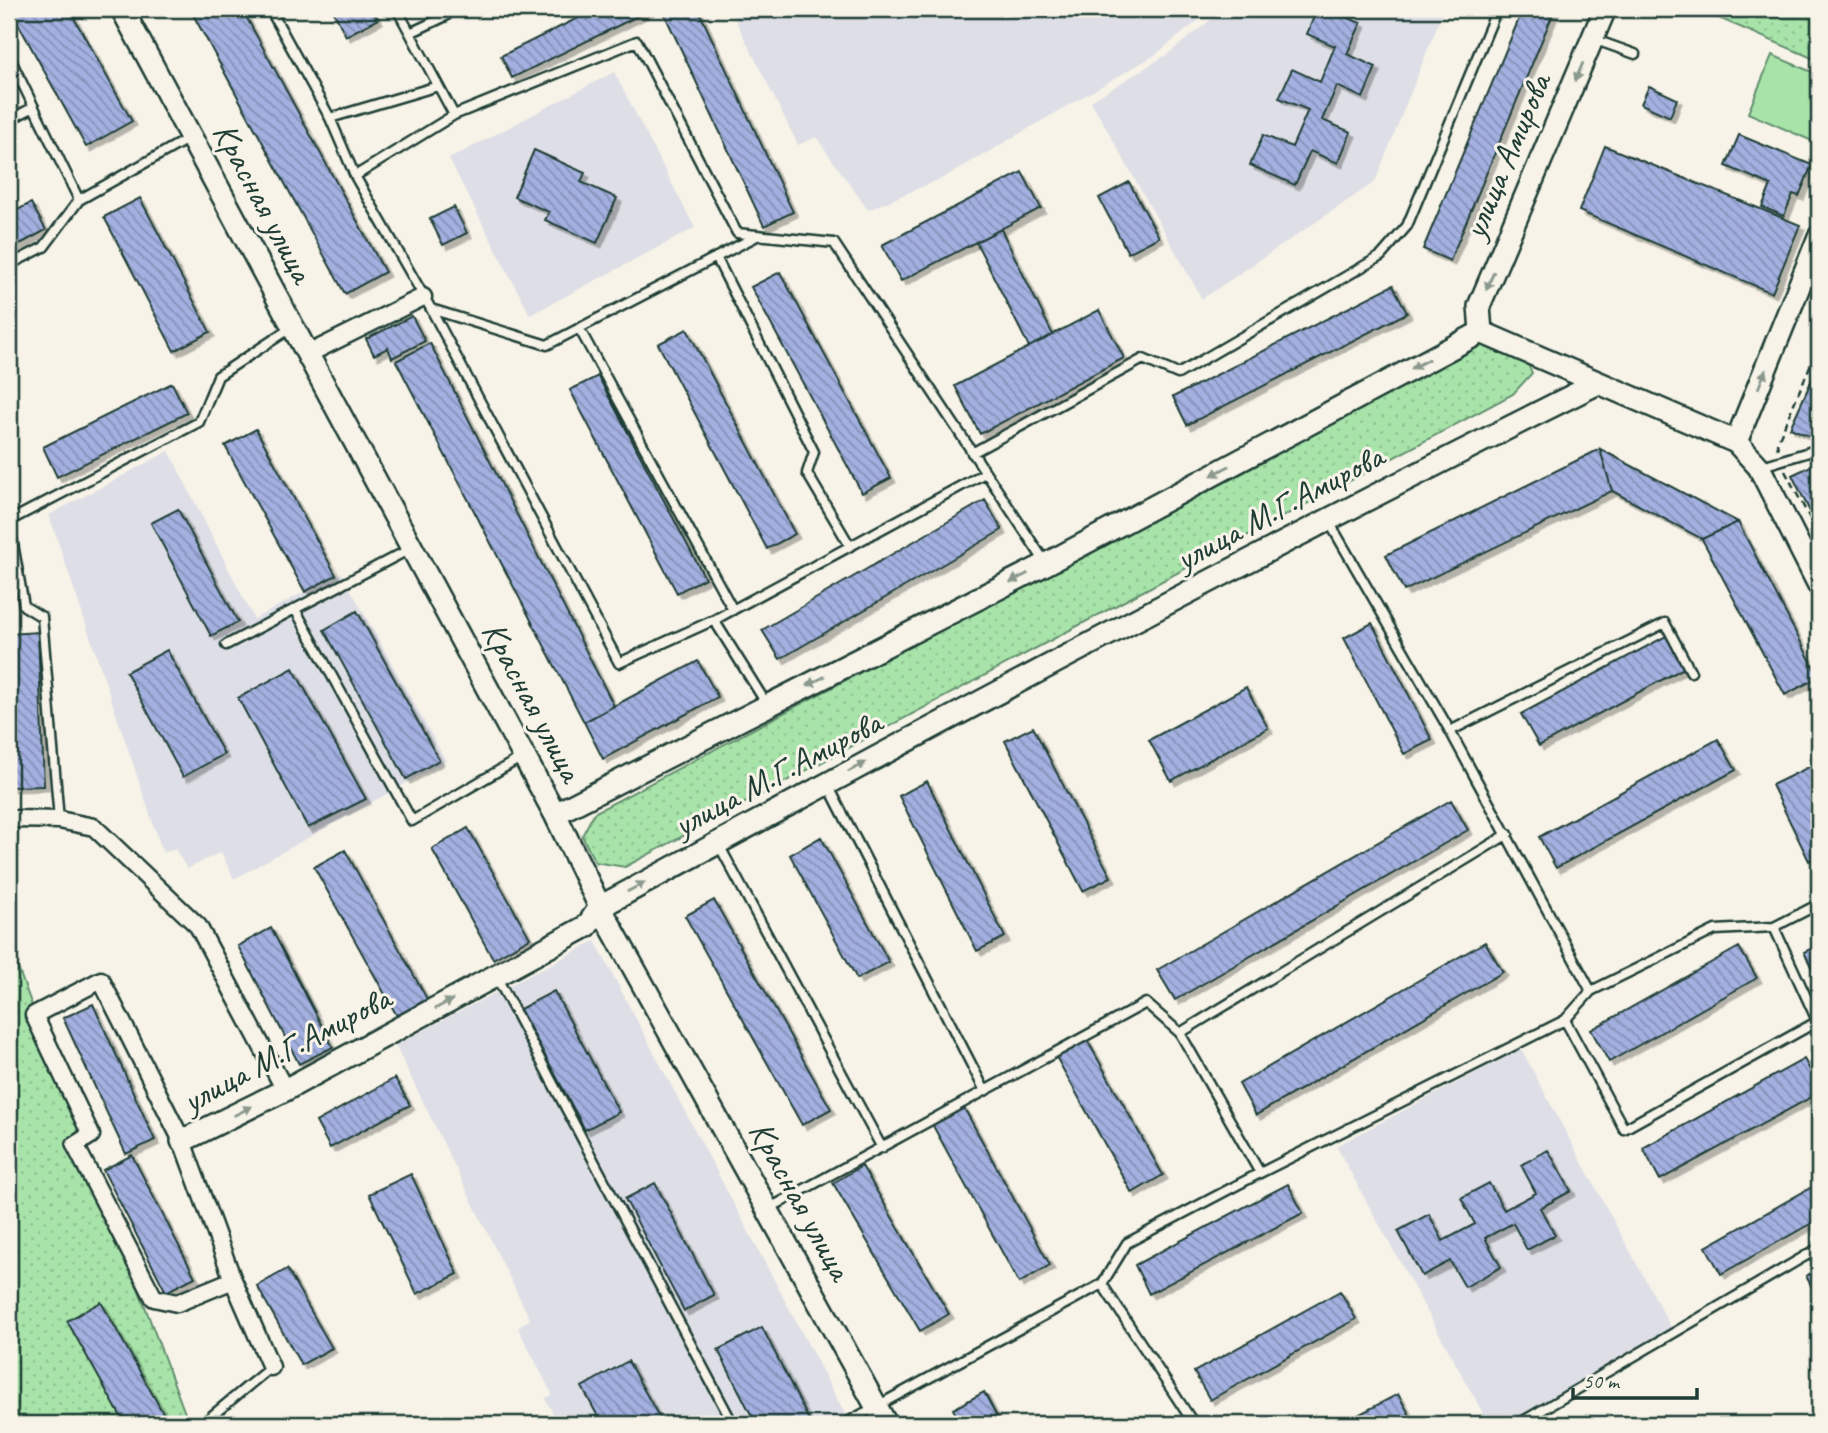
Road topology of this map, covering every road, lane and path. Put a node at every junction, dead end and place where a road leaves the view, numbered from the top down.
1 (121, 9) edge
2 (270, 9) edge
3 (397, 9) edge
4 (442, 9) edge
5 (1497, 9) edge
6 (1605, 9) edge
7 (410, 33) junction
8 (1593, 38) junction
9 (1635, 54) dead end
10 (9, 56) edge
11 (438, 86) junction
12 (34, 107) junction
13 (454, 115) junction
14 (330, 118) junction
15 (9, 121) edge
16 (192, 137) junction
17 (355, 176) junction
18 (79, 200) junction
19 (759, 235) junction
20 (1819, 237) edge
21 (716, 257) junction
22 (9, 265) edge
23 (427, 303) junction
24 (293, 327) junction
25 (579, 328) junction
26 (1481, 332) junction
27 (308, 354) junction
28 (1598, 383) junction
29 (1736, 442) junction
30 (1819, 449) edge
31 (972, 453) junction
32 (1759, 467) junction
33 (985, 472) junction
34 (1327, 518) junction
35 (9, 522) edge
36 (850, 546) junction
37 (412, 548) junction
38 (1046, 564) junction
39 (1819, 585) edge
40 (295, 609) junction
41 (733, 610) junction
42 (714, 621) junction
43 (226, 645) dead end
44 (1691, 672) dead end
45 (768, 706) junction
46 (1450, 731) junction
47 (524, 755) junction
48 (827, 783) junction
49 (555, 814) junction
50 (16, 819) dead end
51 (59, 820) junction
52 (1508, 834) junction
53 (718, 842) junction
54 (1819, 904) edge
55 (600, 907) junction
56 (1774, 927) junction
57 (496, 976) junction
58 (1591, 991) junction
59 (1565, 1020) junction
60 (1819, 1023) edge
61 (1180, 1033) junction
62 (285, 1090) junction
63 (985, 1091) junction
64 (182, 1142) junction
65 (882, 1147) junction
66 (1259, 1173) junction
67 (768, 1209) junction
68 (1819, 1248) edge
69 (233, 1280) junction
70 (1102, 1284) junction
71 (271, 1367) joint
72 (881, 1415) edge
73 (202, 1424) edge
74 (733, 1424) edge
75 (844, 1424) edge
76 (1194, 1424) edge
77 (1518, 1424) edge

1 - 16 street, Красная улица
2 - 14 lane
3 - 7 lane
4 - 7 lane
5 - 31 lane
6 - 8 street, улица Амирова
7 - 11 lane
8 - 9 lane
8 -> 26 street, улица Амирова
10 - 12 lane
11 - 13 lane
11 - 14 lane
12 - 15 lane
12 - 18 lane
13 - 17 lane
13 - 19 lane
14 - 17 lane
16 - 18 lane
16 - 24 street, Красная улица
17 - 23 lane
18 - 22 lane
19 - 21 lane
19 - 31 lane
29 -> 20 street
21 - 25 lane
21 - 36 lane
23 - 25 lane
23 - 27 street
23 - 42 lane
24 - 27 street, Красная улица
24 - 35 lane
25 - 41 lane
26 - 28 street
26 -> 38 street, улица М.Г.Амирова
27 - 37 street, Красная улица
28 - 29 street
28 - 34 street, улица М.Г.Амирова
29 - 32 street
30 - 32 lane
31 - 33 lane
32 - 39 street
33 - 36 lane
33 - 38 lane
34 - 46 lane
48 -> 34 street, улица М.Г.Амирова
35 - 51 lane
36 - 41 lane
37 - 40 lane
37 - 47 street, Красная улица
38 -> 45 street, улица М.Г.Амирова
40 - 43 lane
40 - 47 lane
41 - 42 lane
42 - 45 lane
44 - 46 lane
45 - 49 street, улица М.Г.Амирова
46 - 52 lane
47 - 49 street, Красная улица
48 - 53 street, улица М.Г.Амирова
48 - 63 lane
49 - 55 street, Красная улица
50 - 51 street
51 - 62 street
52 - 58 lane
52 - 61 lane
55 -> 53 street, улица М.Г.Амирова
53 - 65 lane
54 - 56 lane
55 - 57 street, улица М.Г.Амирова
55 - 67 street, Красная улица
56 - 58 lane
56 - 60 lane
62 -> 57 street, улица М.Г.Амирова
57 - 74 lane
58 - 59 lane
59 - 60 lane
59 - 66 lane
61 - 63 lane
61 - 66 lane
64 -> 62 street, улица М.Г.Амирова
63 - 65 lane
64 - 69 street, улица М.Г.Амирова
64 - 69 street
65 - 67 lane
66 - 70 lane
67 - 72 street, Красная улица
68 - 77 lane
69 - 71 street, улица М.Г.Амирова
70 - 72 lane
70 - 76 lane
71 - 73 lane
72 - 75 lane

